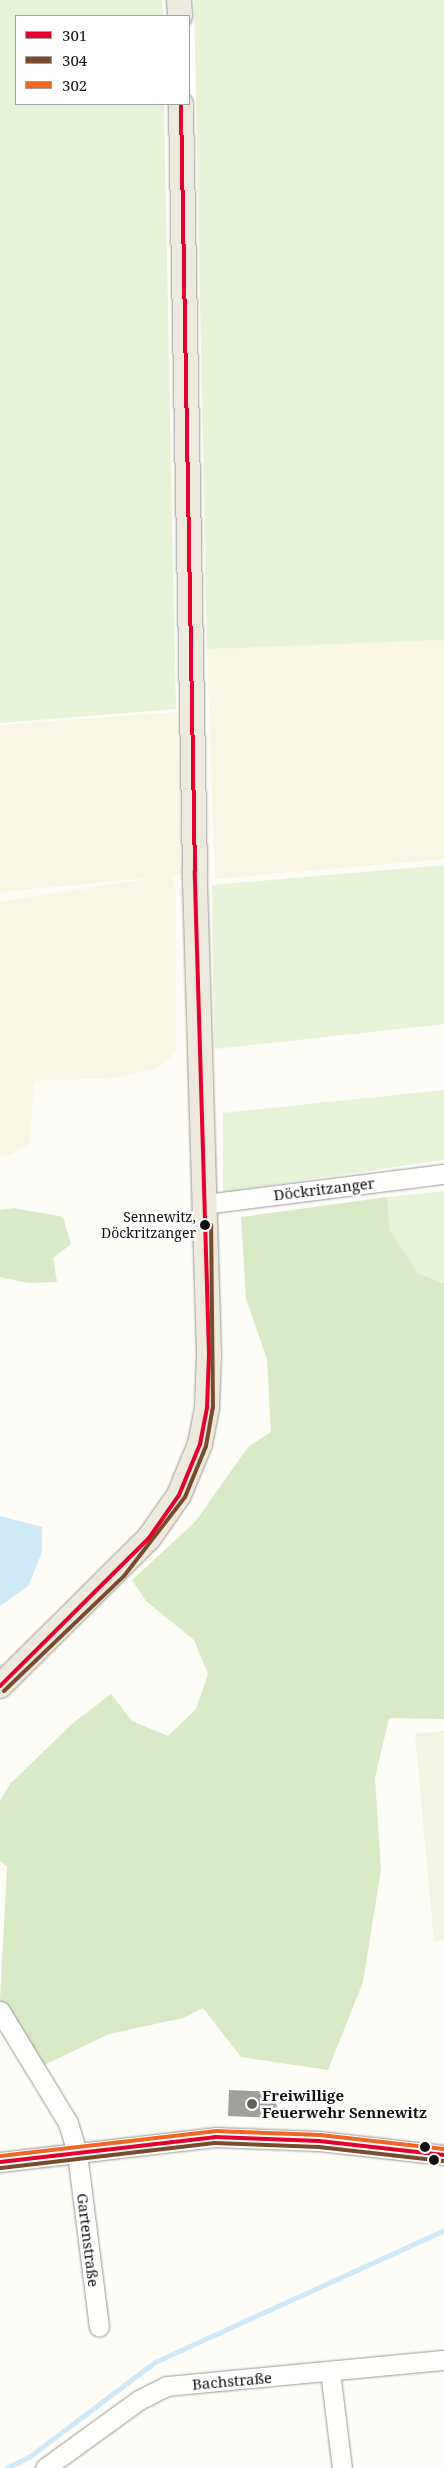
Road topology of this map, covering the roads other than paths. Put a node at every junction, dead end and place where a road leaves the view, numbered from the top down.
1 (179, 0) edge
2 (180, 15) edge
3 (181, 105) edge
4 (444, 1174) edge
5 (205, 1204) junction
6 (0, 1686) edge
7 (0, 2011) edge
8 (76, 2153) junction
9 (444, 2155) edge
10 (0, 2162) edge
11 (99, 2327) dead end
12 (444, 2360) edge
13 (330, 2372) junction
14 (45, 2468) edge
15 (342, 2468) edge

1 - 2 main road
3 - 5 main road
4 - 5 street, Döckritzanger
5 - 6 main road
7 - 8 street, Gartenstraße
8 - 9 street
8 - 10 street
8 - 11 street, Gartenstraße
12 - 13 street, Bachstraße
13 - 14 street, Bachstraße
13 - 15 street

